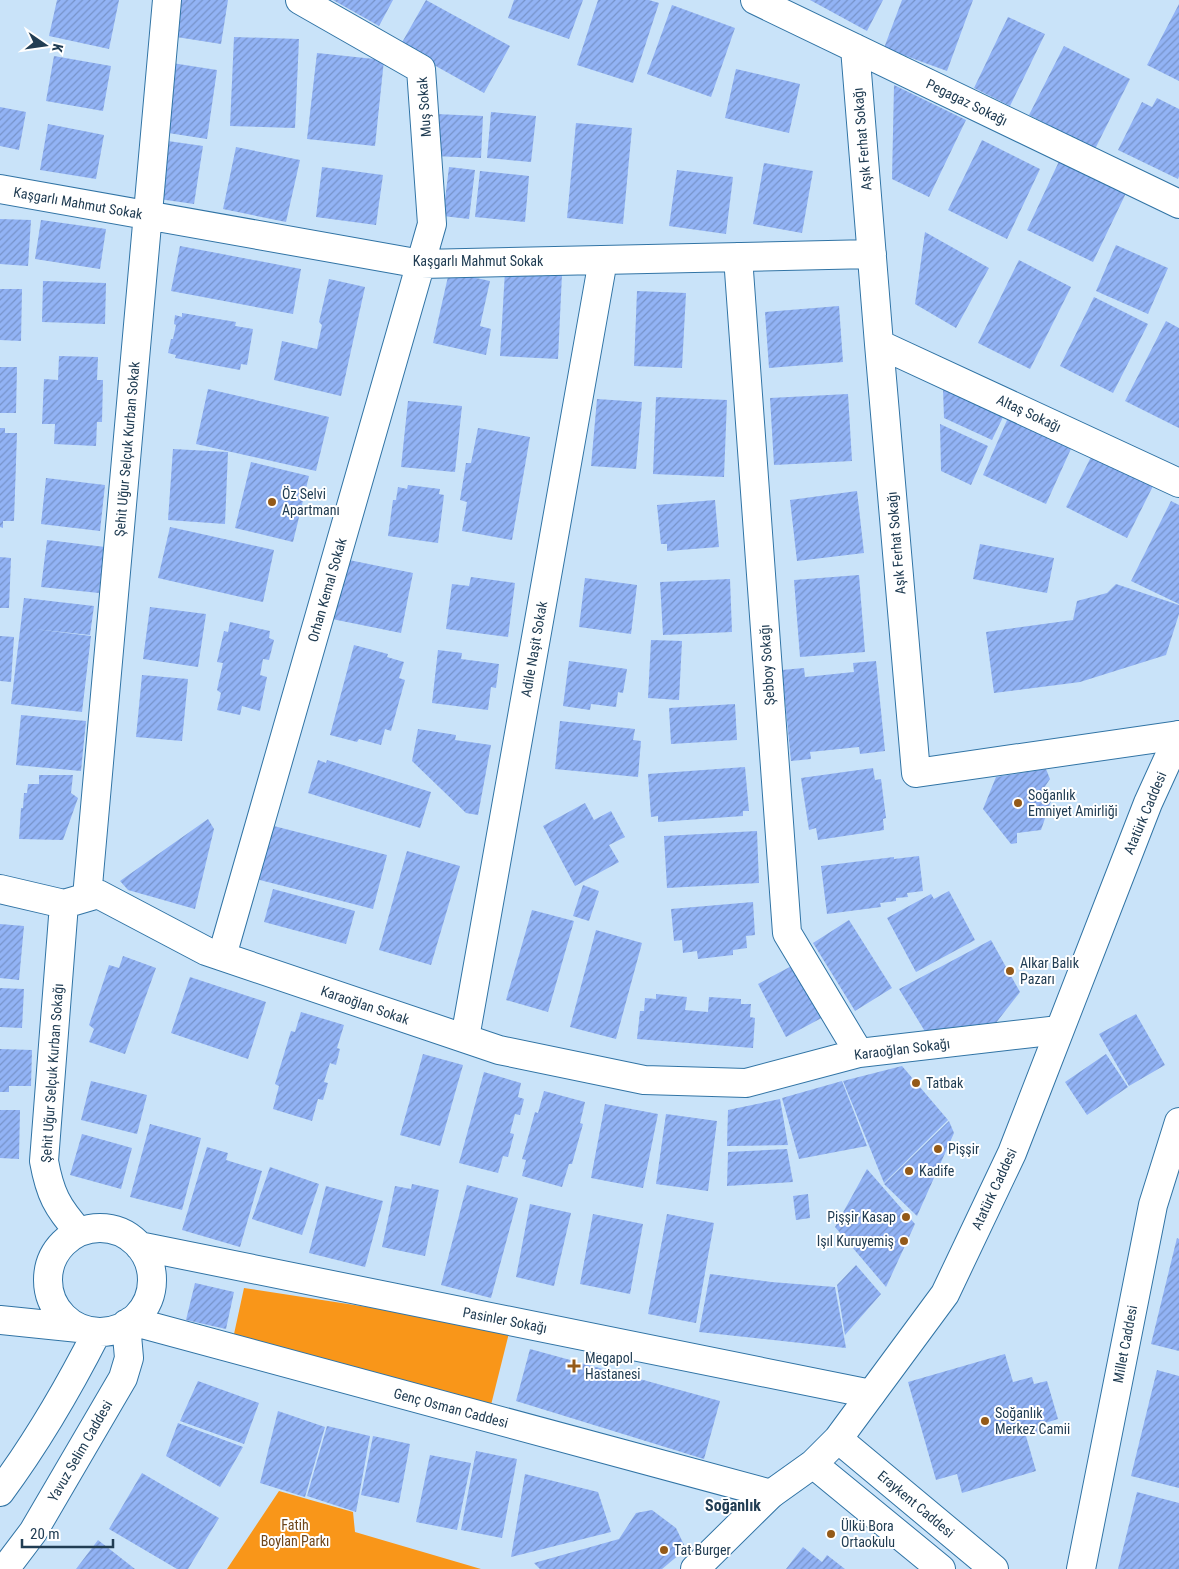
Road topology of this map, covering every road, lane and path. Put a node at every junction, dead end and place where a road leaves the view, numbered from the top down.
1 (167, 0) edge
2 (300, 0) edge
3 (755, 0) edge
4 (855, 48) junction
5 (0, 189) edge
6 (1179, 204) edge
7 (148, 215) junction
8 (432, 224) joint
9 (872, 254) junction
10 (738, 257) junction
11 (603, 260) junction
12 (421, 264) junction
13 (879, 344) junction
14 (1179, 483) edge
15 (1179, 735) edge
16 (0, 889) edge
17 (75, 901) junction
18 (222, 956) junction
19 (1060, 1030) junction
20 (465, 1038) junction
21 (859, 1053) junction
22 (746, 1083) joint
23 (1179, 1122) edge
24 (79, 1232) junction
25 (139, 1246) junction
26 (0, 1320) edge
27 (128, 1323) junction
28 (88, 1330) junction
29 (871, 1394) junction
30 (838, 1439) junction
31 (813, 1464) junction
32 (0, 1492) edge
33 (771, 1494) junction
34 (5, 1569) edge
35 (695, 1569) edge
36 (941, 1569) edge
37 (994, 1569) edge
38 (1081, 1569) edge

1 - 7 street, Şehit Uğur Selçuk Kurban Sokak
2 - 8 street, Muş Sokak
3 - 4 street, Pegagaz Sokağı
4 - 6 street, Pegagaz Sokağı
4 - 9 street, Aşık Ferhat Sokağı
5 - 7 street, Kaşgarlı Mahmut Sokak
7 - 12 street, Kaşgarlı Mahmut Sokak
7 - 17 street, Şehit Uğur Selçuk Kurban Sokak
8 - 12 street, Orhan Kemal Sokak
9 - 10 street, Kaşgarlı Mahmut Sokak
9 - 13 street, Aşık Ferhat Sokağı
10 - 11 street, Kaşgarlı Mahmut Sokak
10 - 21 street, Şebboy Sokağı
11 - 12 street, Kaşgarlı Mahmut Sokak
11 - 20 street, Adile Naşit Sokak
12 - 18 street, Orhan Kemal Sokak
13 - 14 street, Altaş Sokağı
13 - 15 street, Aşık Ferhat Sokağı
15 - 19 street, Atatürk Caddesi
16 - 17 street, Karaoğlan Sokak
17 - 18 street, Karaoğlan Sokak
17 - 24 street, Şehit Uğur Selçuk Kurban Sokağı
18 - 20 street, Karaoğlan Sokak
19 - 21 street, Karaoğlan Sokağı
19 - 29 street, Atatürk Caddesi
20 - 22 street, Karaoğlan Sokak
21 - 22 street, Karaoğlan Sokağı
23 - 38 street, Millet Caddesi
24 - 25 street
24 - 28 street
25 - 27 street
25 - 29 street, Pasinler Sokağı
26 - 28 street
27 - 28 street
27 - 33 street, Genç Osman Caddesi
27 - 34 street, Yavuz Selim Caddesi
28 - 32 street
29 - 30 street, Atatürk Caddesi
30 - 31 street, Atatürk Caddesi
30 - 37 street, Eraykent Caddesi
31 - 33 street, Atatürk Caddesi
31 - 36 street
33 - 35 street, Atatürk Caddesi

